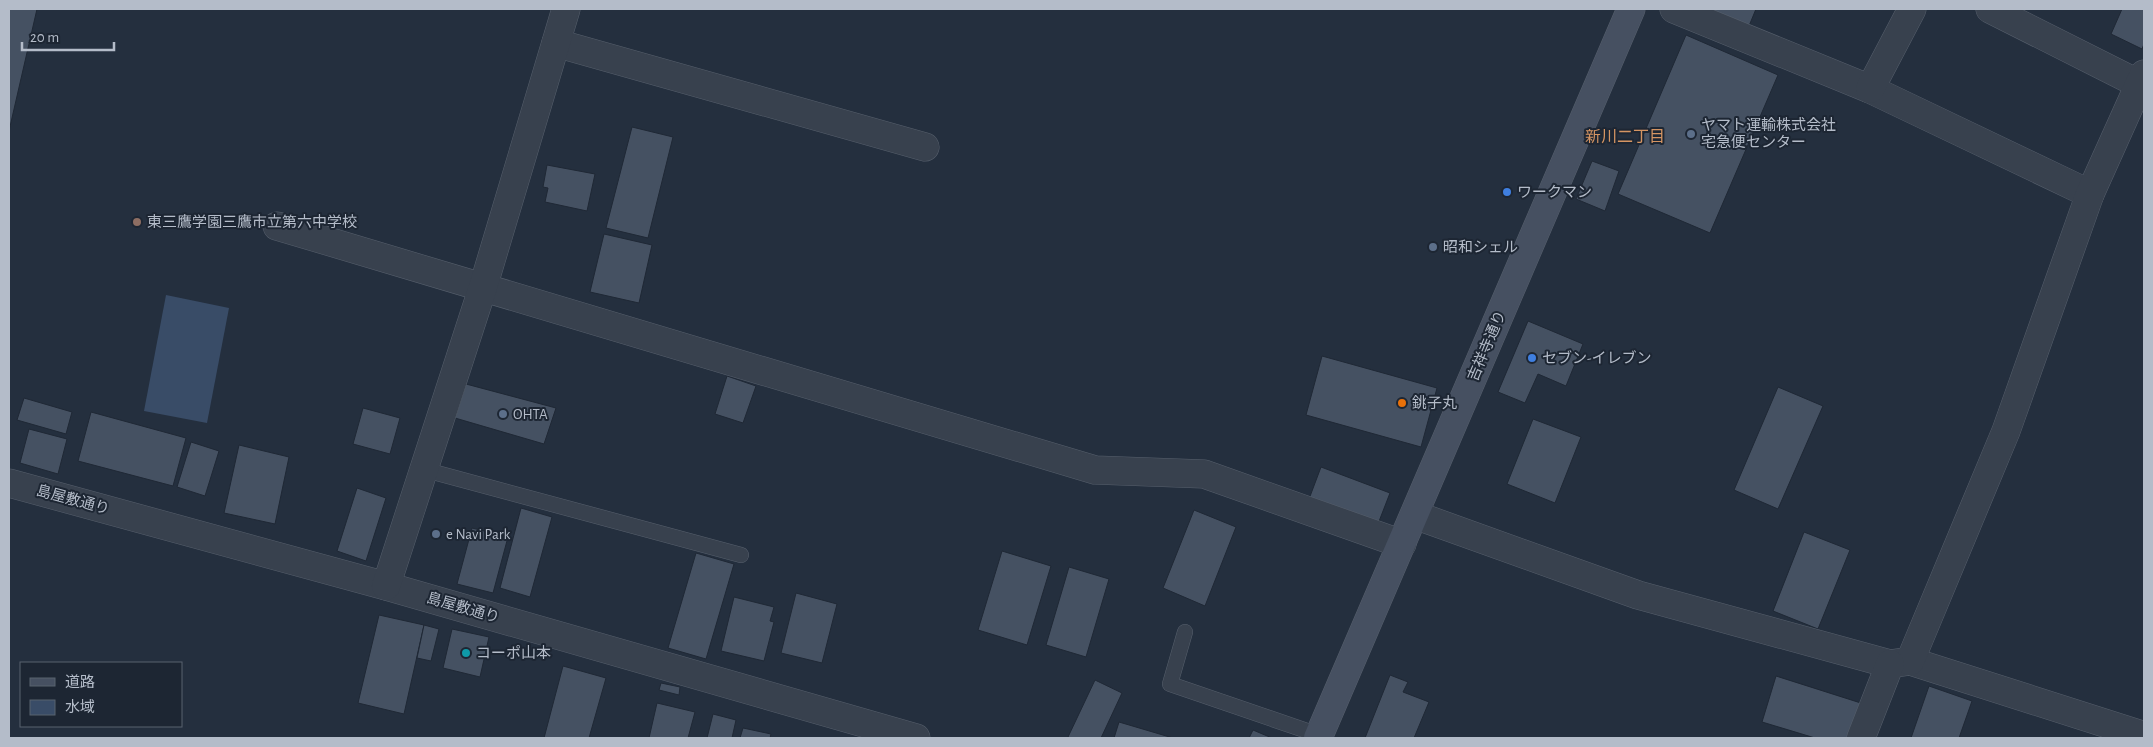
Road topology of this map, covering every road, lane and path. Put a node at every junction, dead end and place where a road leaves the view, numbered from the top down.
1 (566, 9) edge
2 (1631, 9) edge
3 (1674, 9) edge
4 (1912, 9) edge
5 (1990, 9) edge
6 (556, 43) junction
7 (2142, 79) edge
8 (1870, 90) junction
9 (925, 147) dead end
10 (2090, 194) junction
11 (277, 226) dead end
12 (483, 287) junction
13 (422, 469) junction
14 (9, 483) edge
15 (1415, 515) junction
16 (1402, 544) junction
17 (741, 555) dead end
18 (386, 586) junction
19 (1185, 632) dead end
20 (1900, 663) junction
21 (2141, 732) edge
22 (899, 736) edge
23 (1318, 737) edge
24 (1861, 738) edge

1 - 6 street
2 - 15 main road, 吉祥寺通り
3 - 8 street
4 - 8 street
5 - 7 street
6 - 9 street
6 - 12 street
7 - 10 street
8 - 10 street
10 - 20 street
11 - 12 street
12 - 13 street
12 - 16 street
13 - 17 lane
13 - 18 street
14 - 18 street, 島屋敷通り
15 - 16 main road, 吉祥寺通り
15 - 20 street
16 - 23 main road, 吉祥寺通り
18 - 22 street, 島屋敷通り
19 - 23 lane
20 - 21 street
20 - 24 street

